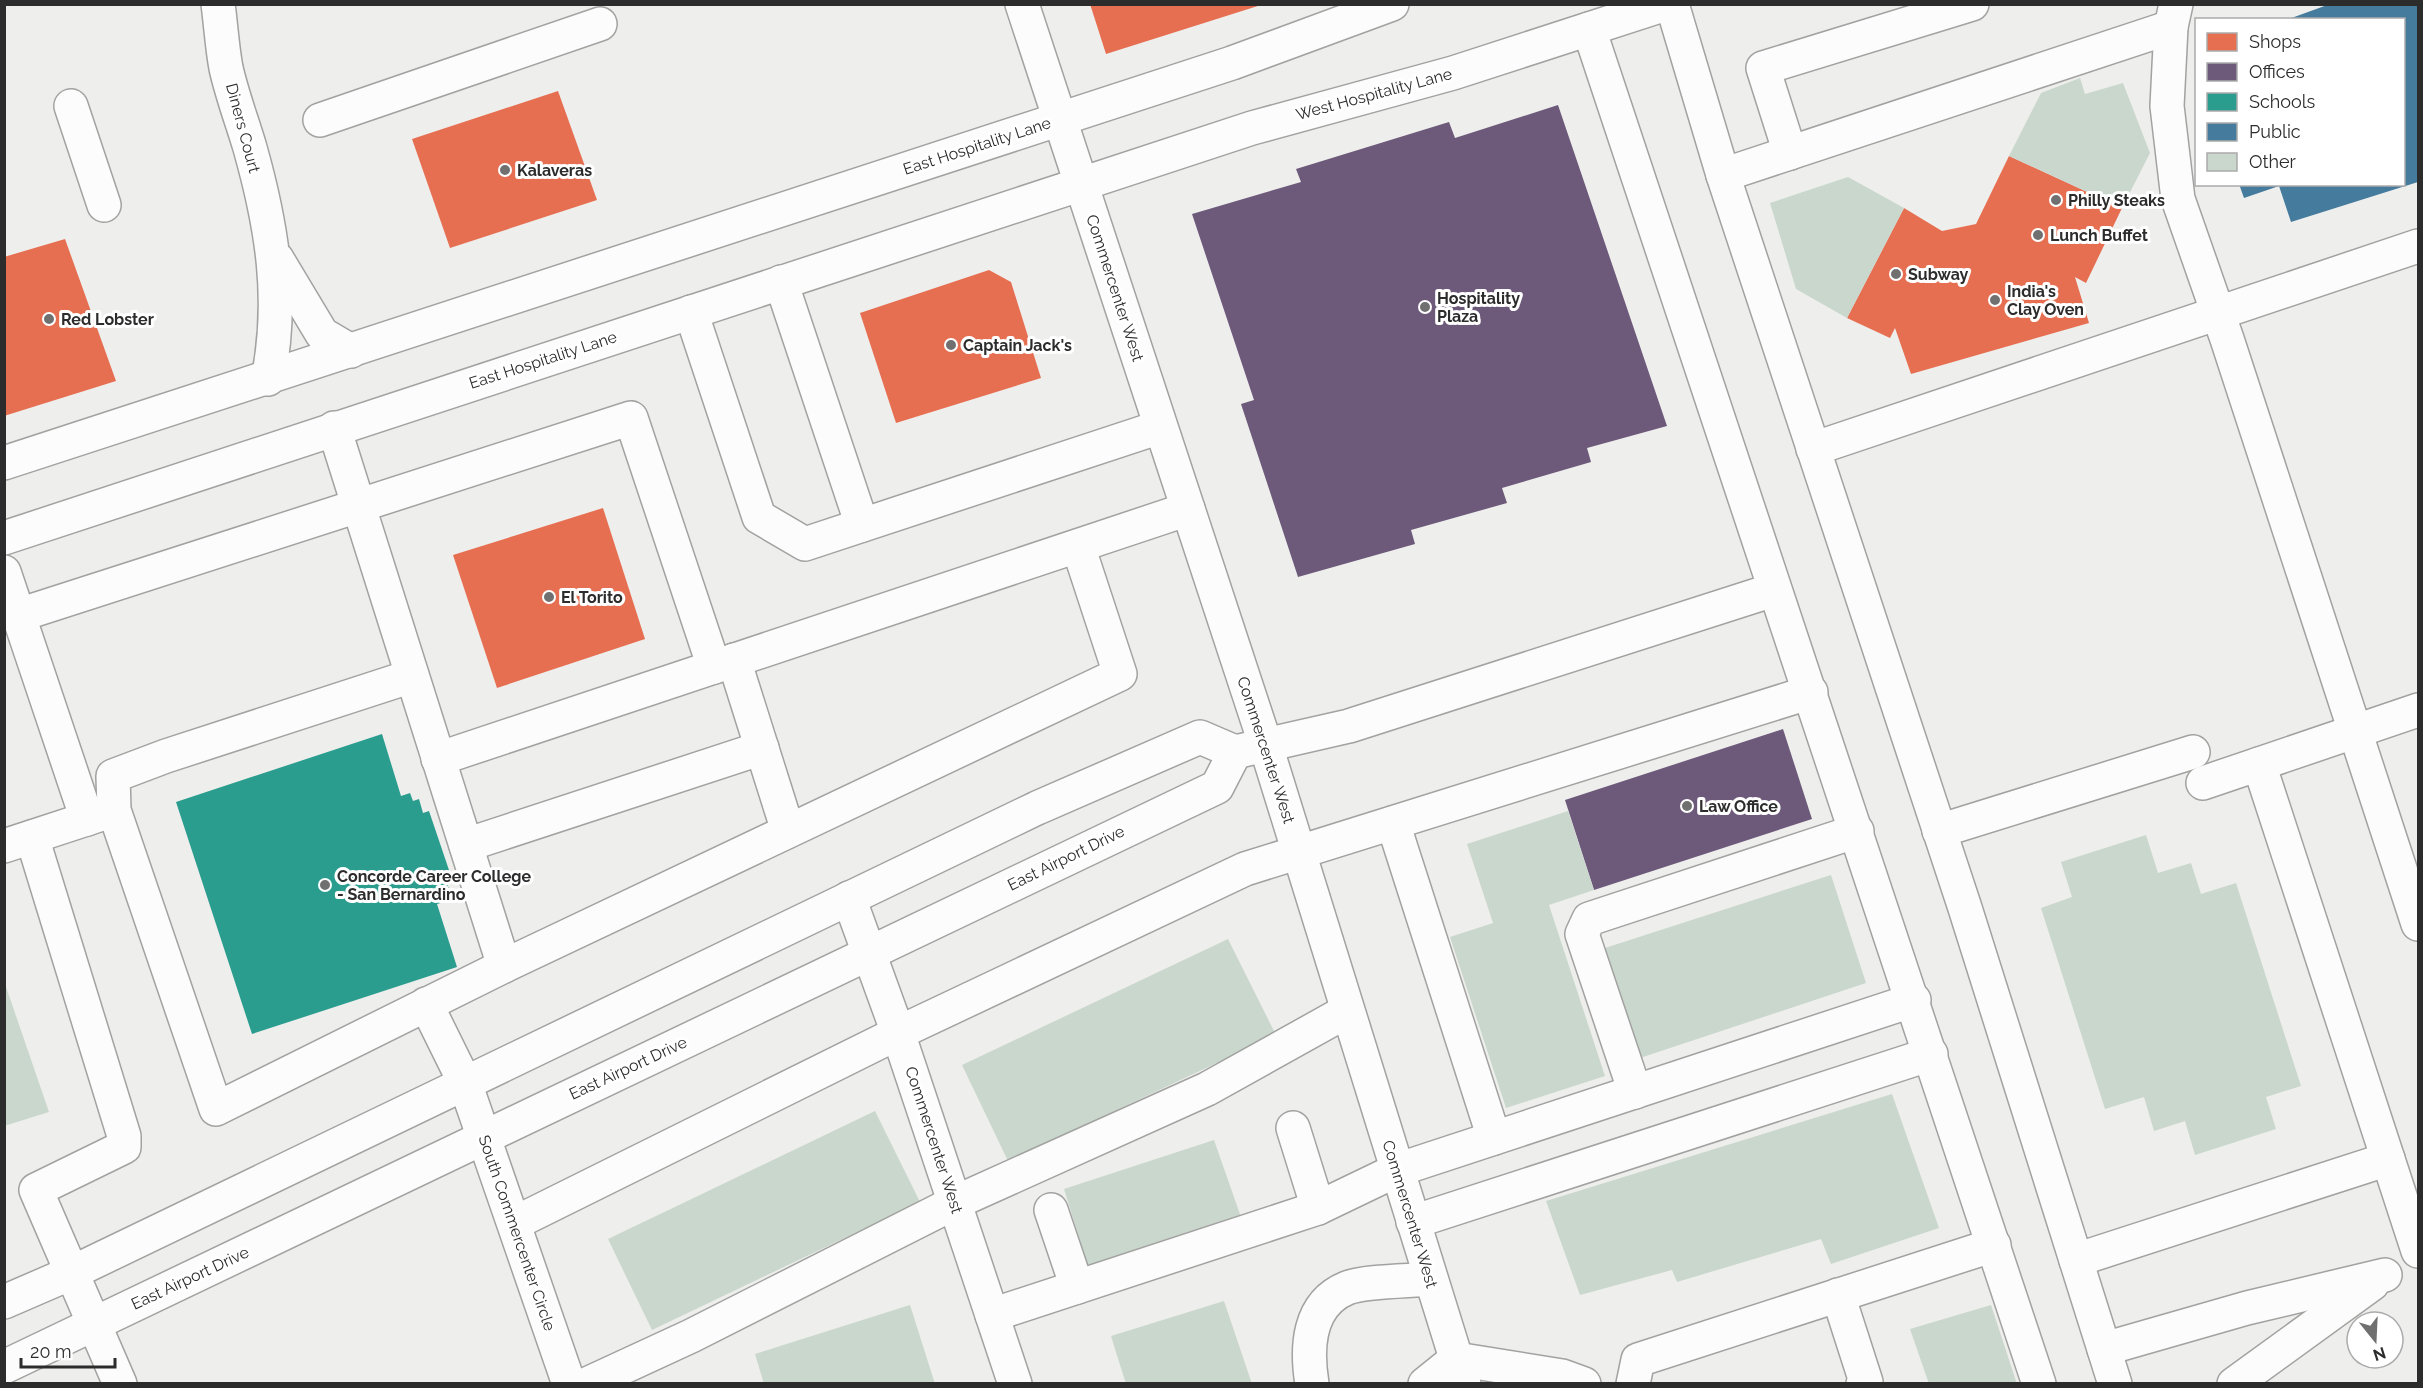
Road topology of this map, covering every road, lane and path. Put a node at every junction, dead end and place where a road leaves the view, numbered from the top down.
1 (218, 4) edge
2 (1022, 4) edge
3 (1392, 4) edge
4 (1666, 4) edge
5 (1672, 4) edge
6 (1972, 4) edge
7 (2174, 16) edge
8 (600, 24) dead end
9 (1589, 29) junction
10 (71, 106) dead end
11 (1060, 118) junction
12 (320, 120) dead end
13 (1790, 153) junction
14 (1723, 175) junction
15 (1081, 183) junction
16 (104, 205) dead end
17 (2418, 246) edge
18 (272, 250) junction
19 (780, 282) junction
20 (691, 312) junction
21 (2218, 314) junction
22 (351, 351) junction
23 (268, 379) junction
24 (1161, 427) junction
25 (334, 429) junction
26 (1813, 449) junction
27 (4, 463) edge
28 (359, 506) junction
29 (1188, 509) junction
30 (862, 525) junction
31 (4, 538) edge
32 (1078, 546) junction
33 (4, 572) edge
34 (1773, 590) junction
35 (19, 615) junction
36 (724, 663) junction
37 (412, 676) junction
38 (1811, 692) junction
39 (2418, 710) edge
40 (2355, 732) junction
41 (762, 748) junction
42 (1250, 748) junction
43 (2193, 752) dead end
44 (438, 759) junction
45 (2259, 764) junction
46 (2203, 783) dead end
47 (101, 815) junction
48 (1393, 823) junction
49 (788, 831) junction
50 (1857, 831) junction
51 (1939, 831) junction
52 (18, 841) edge
53 (466, 845) junction
54 (1299, 853) junction
55 (849, 898) junction
56 (2418, 924) edge
57 (867, 952) junction
58 (504, 966) junction
59 (1914, 1000) junction
60 (426, 1004) junction
61 (1347, 1011) junction
62 (898, 1033) junction
63 (1931, 1053) junction
64 (465, 1083) junction
65 (1635, 1092) junction
66 (1293, 1128) dead end
67 (484, 1138) junction
68 (1494, 1138) junction
69 (2388, 1159) junction
70 (1397, 1170) junction
71 (954, 1203) junction
72 (1318, 1208) junction
73 (1051, 1210) dead end
74 (1413, 1222) junction
75 (515, 1223) junction
76 (1994, 1245) junction
77 (2418, 1251) edge
78 (2076, 1260) junction
79 (71, 1273) junction
80 (2385, 1275) junction
81 (1430, 1279) junction
82 (1077, 1287) junction
83 (1838, 1295) junction
84 (4, 1302) edge
85 (992, 1316) junction
86 (94, 1324) junction
87 (2104, 1349) junction
88 (4, 1367) edge
89 (1460, 1371) edge
90 (120, 1383) edge
91 (569, 1383) edge
92 (587, 1383) edge
93 (1015, 1383) edge
94 (1312, 1383) edge
95 (1425, 1383) edge
96 (1584, 1383) edge
97 (1633, 1383) edge
98 (1863, 1383) edge
99 (2039, 1383) edge
100 (2115, 1383) edge
101 (2234, 1383) edge

1 - 18 street, Diners Court
2 - 11 street, Commercenter West
3 - 11 street
4 - 9 street, West Hospitality Lane
5 - 14 street
6 - 13 street
7 - 13 street
7 - 21 street
8 - 12 street
9 - 15 street, West Hospitality Lane
9 - 34 street
10 - 16 street
11 - 15 street, Commercenter West
11 - 22 street, East Hospitality Lane
13 - 14 street
14 - 26 street
15 - 19 street, East Hospitality Lane
15 - 24 street, Commercenter West
17 - 21 street
18 - 22 street, Diners Court
18 - 23 street, Diners Court
19 - 20 street, East Hospitality Lane
19 - 30 street
20 - 25 street, East Hospitality Lane
20 - 30 street
21 - 26 street
21 - 40 street
22 - 23 street, East Hospitality Lane
23 - 27 street, East Hospitality Lane
24 - 29 street, Commercenter West
24 - 30 street
25 - 28 street
25 - 31 street, East Hospitality Lane
26 - 51 street
28 - 35 street
28 - 36 street
28 - 37 street
29 - 32 street
29 - 42 street, Commercenter West
32 - 36 street
32 - 49 street
33 - 35 street
34 - 38 street
34 - 42 street
35 - 47 street
36 - 41 street
36 - 44 street
37 - 44 street
37 - 47 street
38 - 48 street
38 - 50 street
39 - 40 street
40 - 45 street
40 - 56 street
41 - 49 street
41 - 53 street
42 - 54 street, Commercenter West
42 - 55 street
42 - 57 street, East Airport Drive
43 - 51 street
44 - 53 street
45 - 46 street
45 - 69 street
47 - 52 street
47 - 60 street
48 - 54 street
48 - 68 street
49 - 58 street
50 - 59 street
50 - 65 street
51 - 78 street
52 - 79 street
53 - 58 street
54 - 61 street, Commercenter West
54 - 62 street
55 - 57 street, Commercenter West
55 - 64 street
57 - 62 street, Commercenter West
57 - 67 street, East Airport Drive
58 - 60 street
59 - 63 street
59 - 65 street
60 - 64 street, South Commercenter Circle
61 - 70 street, Commercenter West
61 - 71 street
62 - 71 street, Commercenter West
62 - 75 street
63 - 74 street
63 - 76 street
64 - 67 street, South Commercenter Circle
64 - 79 street
65 - 68 street
66 - 72 street
67 - 75 street, South Commercenter Circle
67 - 86 street, East Airport Drive
68 - 70 street
69 - 77 street
69 - 78 street
70 - 72 street
70 - 74 street, Commercenter West
71 - 85 street, Commercenter West
71 - 92 street
72 - 82 street
73 - 82 street
74 - 81 street, Commercenter West
75 - 91 street, South Commercenter Circle
76 - 83 street
76 - 99 street
77 - 80 street
78 - 87 street
79 - 84 street
79 - 86 street
80 - 87 street
80 - 101 street
81 - 89 street, Commercenter West
81 - 94 street
82 - 85 street
83 - 97 street
83 - 98 street
85 - 93 street, Commercenter West
86 - 88 street, East Airport Drive
86 - 90 street
87 - 100 street
89 - 95 street
89 - 96 street

